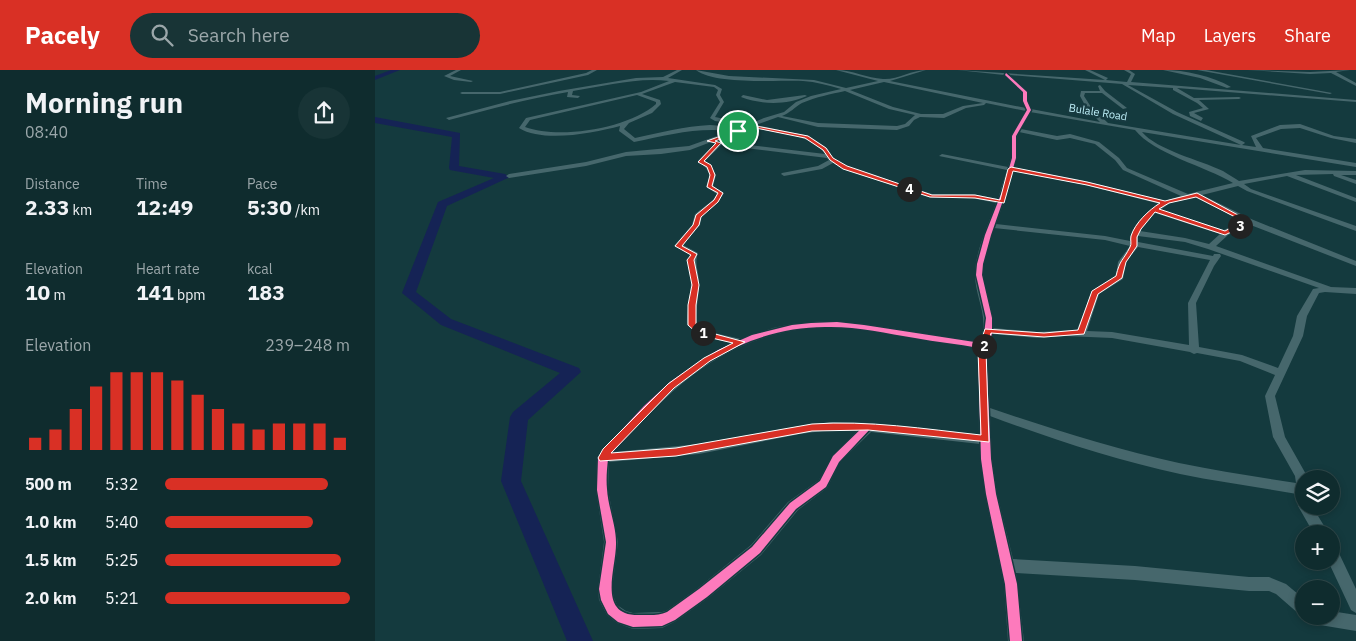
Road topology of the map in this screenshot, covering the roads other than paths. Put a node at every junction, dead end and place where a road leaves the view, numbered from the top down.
1 (459, 70) edge
2 (595, 70) edge
3 (680, 70) edge
4 (698, 70) edge
5 (838, 70) edge
6 (924, 70) edge
7 (959, 70) edge
8 (1087, 70) edge
9 (1126, 70) edge
10 (1165, 70) edge
11 (1199, 70) edge
12 (1249, 70) edge
13 (1348, 70) edge
14 (1329, 71) edge
15 (1006, 74) junction
16 (663, 78) junction
17 (673, 80) junction
18 (471, 81) dead end
19 (886, 81) junction
20 (1106, 82) junction
21 (1113, 82) junction
22 (1125, 83) junction
23 (1356, 84) edge
24 (640, 85) dead end
25 (685, 85) dead end
26 (679, 87) dead end
27 (1172, 87) junction
28 (571, 90) junction
29 (848, 90) junction
30 (1103, 92) junction
31 (1247, 92) junction
32 (462, 93) dead end
33 (640, 93) junction
34 (1259, 93) junction
35 (660, 94) dead end
36 (819, 95) junction
37 (743, 96) dead end
38 (578, 98) dead end
39 (1191, 98) junction
40 (647, 99) junction
41 (1353, 102) edge
42 (993, 103) junction
43 (1125, 108) dead end
44 (1029, 110) junction
45 (921, 115) junction
46 (776, 116) junction
47 (449, 118) dead end
48 (627, 123) junction
49 (1106, 124) junction
50 (751, 126) junction
51 (1136, 128) junction
52 (1017, 130) junction
53 (1216, 130) junction
54 (738, 131) junction
55 (709, 141) junction
56 (1356, 141) edge
57 (719, 143) junction
58 (1258, 150) junction
59 (942, 156) dead end
60 (831, 158) junction
61 (1356, 165) edge
62 (1011, 169) junction
63 (1328, 172) junction
64 (1356, 173) edge
65 (784, 174) dead end
66 (1287, 174) junction
67 (509, 176) dead end
68 (1356, 182) edge
69 (1240, 184) junction
70 (1193, 196) junction
71 (1356, 200) edge
72 (1002, 202) junction
73 (1165, 203) junction
74 (1154, 210) junction
75 (1248, 222) junction
76 (992, 226) junction
77 (1356, 229) edge
78 (1135, 233) junction
79 (1225, 233) junction
80 (1134, 243) junction
81 (1211, 247) junction
82 (1222, 251) junction
83 (1215, 259) junction
84 (1356, 264) edge
85 (1330, 289) junction
86 (1356, 291) edge
87 (988, 331) junction
88 (1081, 333) junction
89 (741, 342) junction
90 (983, 346) junction
91 (1194, 351) junction
92 (1281, 373) junction
93 (984, 410) junction
94 (868, 427) junction
95 (985, 440) junction
96 (603, 458) junction
97 (1298, 470) edge
98 (1295, 494) edge
99 (1007, 566) junction
100 (1339, 570) edge
101 (1295, 601) edge
102 (1356, 605) edge
103 (1340, 620) edge
104 (1356, 623) edge
105 (1016, 641) edge

1 - 18 street
2 - 32 street
3 - 16 street
4 - 29 street
5 - 19 street, Bulale Road
6 - 19 street
7 - 15 street
8 - 21 street
9 - 22 street
10 - 31 street
11 - 41 street
12 - 14 street
13 - 14 street
14 - 23 street
15 - 20 street
15 - 44 street
16 - 17 street
16 - 24 street
16 - 28 street
17 - 33 street
17 - 50 street
19 - 29 street
19 - 42 street, Bulale Road
20 - 21 street
20 - 30 street
21 - 22 street
22 - 27 street
22 - 53 street
25 - 26 street
27 - 31 street
27 - 39 street
28 - 38 street
28 - 47 street
29 - 36 street
29 - 45 street
30 - 43 street
30 - 49 street
31 - 34 street
33 - 40 street
33 - 48 street
34 - 39 street
34 - 41 street
35 - 40 street
36 - 37 street
36 - 46 street
39 - 53 street
40 - 48 street
42 - 44 street, Bulale Road
42 - 45 street
44 - 49 street, Bulale Road
44 - 52 street
45 - 46 street
46 - 50 street
48 - 54 street
49 - 51 street, Bulale Road
50 - 54 street
50 - 60 street
51 - 58 street, Bulale Road
51 - 69 street
52 - 62 street
52 - 70 street
53 - 58 street
54 - 55 street
55 - 57 street
55 - 67 street
56 - 58 street
57 - 60 street
57 - 89 street
58 - 61 street, Bulale Road
59 - 62 street
60 - 65 street
60 - 72 street
62 - 72 street
62 - 73 street
63 - 64 street
63 - 66 street
63 - 68 street
66 - 69 street
66 - 71 street
69 - 70 street
69 - 77 street
70 - 73 street
70 - 75 street
72 - 76 street
73 - 74 street
74 - 78 street
74 - 79 street
75 - 79 street
75 - 84 street
76 - 80 street
76 - 87 street
78 - 80 street
78 - 81 street
79 - 81 street
80 - 83 street
80 - 88 street
81 - 82 street
82 - 83 street
82 - 85 street
83 - 91 street
85 - 86 street
85 - 92 street
87 - 88 street
87 - 90 street
88 - 91 street
89 - 90 street
89 - 96 street
90 - 93 street
91 - 92 street
92 - 97 street
93 - 95 street
93 - 98 street
94 - 95 street
94 - 96 street
94 - 96 street
95 - 99 street
99 - 101 street
99 - 105 street
100 - 102 street
103 - 104 street

